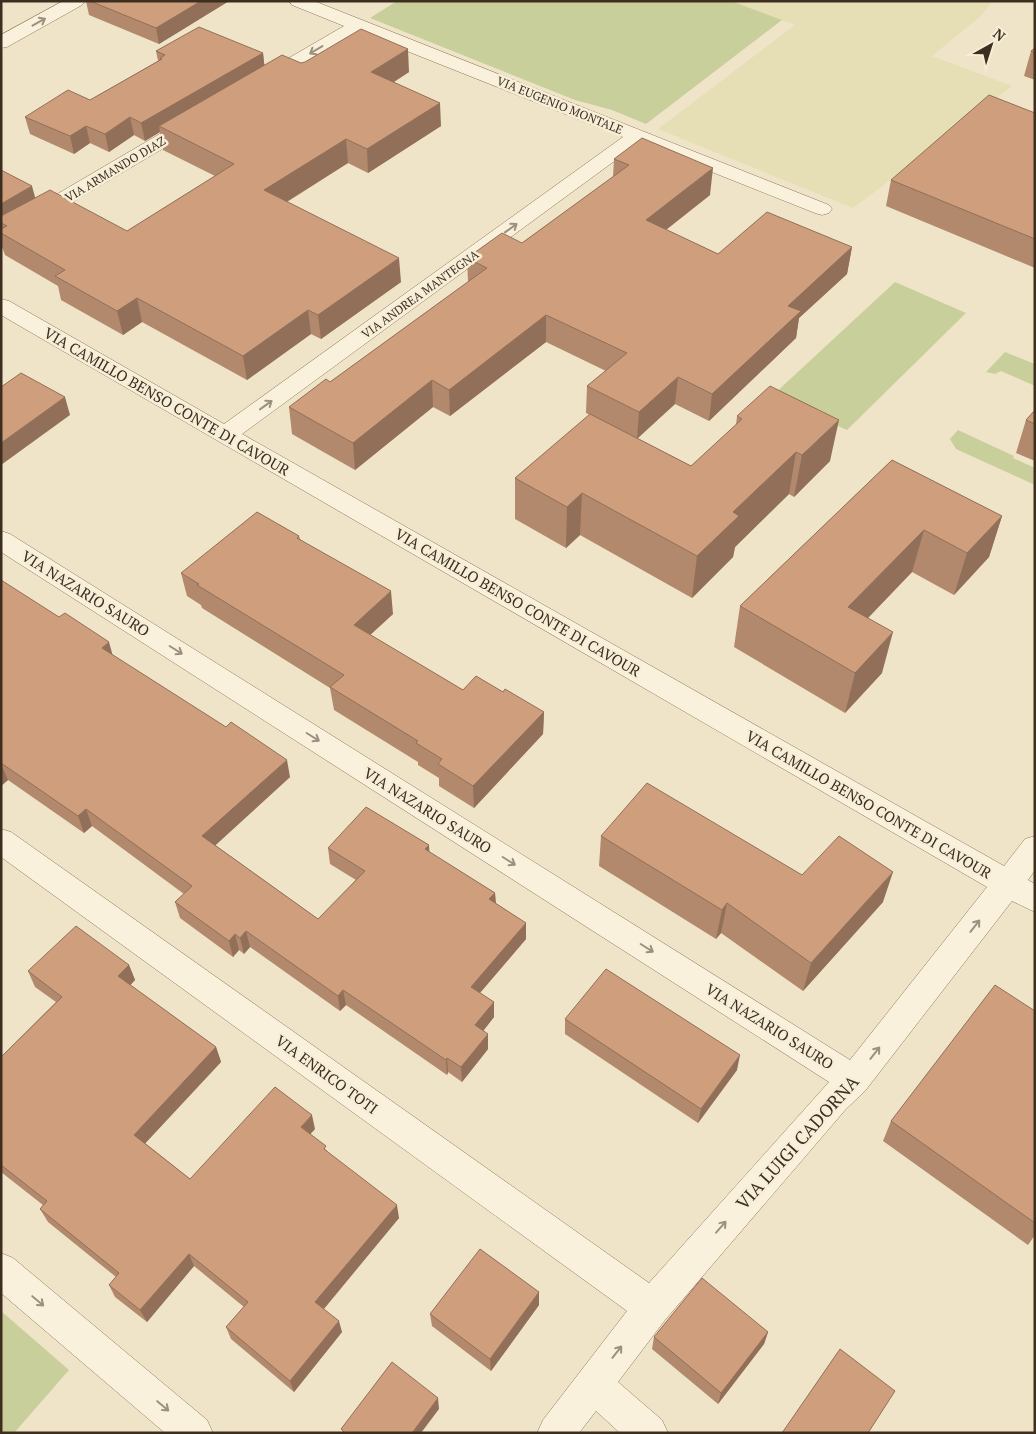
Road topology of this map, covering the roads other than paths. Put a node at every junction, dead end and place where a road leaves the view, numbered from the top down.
1 (76, 1) edge
2 (298, 1) edge
3 (358, 25) junction
4 (1, 43) edge
5 (248, 90) edge
6 (214, 110) edge
7 (637, 136) junction
8 (822, 209) dead end
9 (1, 236) edge
10 (1, 306) edge
11 (226, 434) junction
12 (1, 540) edge
13 (1, 841) edge
14 (1035, 848) edge
15 (1021, 892) edge
16 (854, 1080) junction
17 (1, 1270) edge
18 (652, 1307) junction
19 (592, 1384) junction
20 (194, 1433) edge
21 (556, 1433) edge
22 (649, 1433) edge

4 -> 1 street
2 - 3 street, VIA EUGENIO MONTALE
3 -> 5 street
3 - 7 street, VIA EUGENIO MONTALE
6 - 9 street, VIA ARMANDO DIAZ
7 - 8 street, VIA EUGENIO MONTALE
11 -> 7 street, VIA ANDREA MANTEGNA
10 - 11 street, VIA CAMILLO BENSO CONTE DI CAVOUR
11 - 15 street, VIA CAMILLO BENSO CONTE DI CAVOUR
12 -> 16 street, VIA NAZARIO SAURO
13 - 18 street, VIA ENRICO TOTI
14 - 15 street, VIA LUIGI CADORNA
16 -> 15 street, VIA LUIGI CADORNA
18 -> 16 street, VIA LUIGI CADORNA
17 -> 20 street
19 -> 18 street, VIA LUIGI CADORNA
19 - 21 street, VIA LUIGI CADORNA
19 - 22 street

